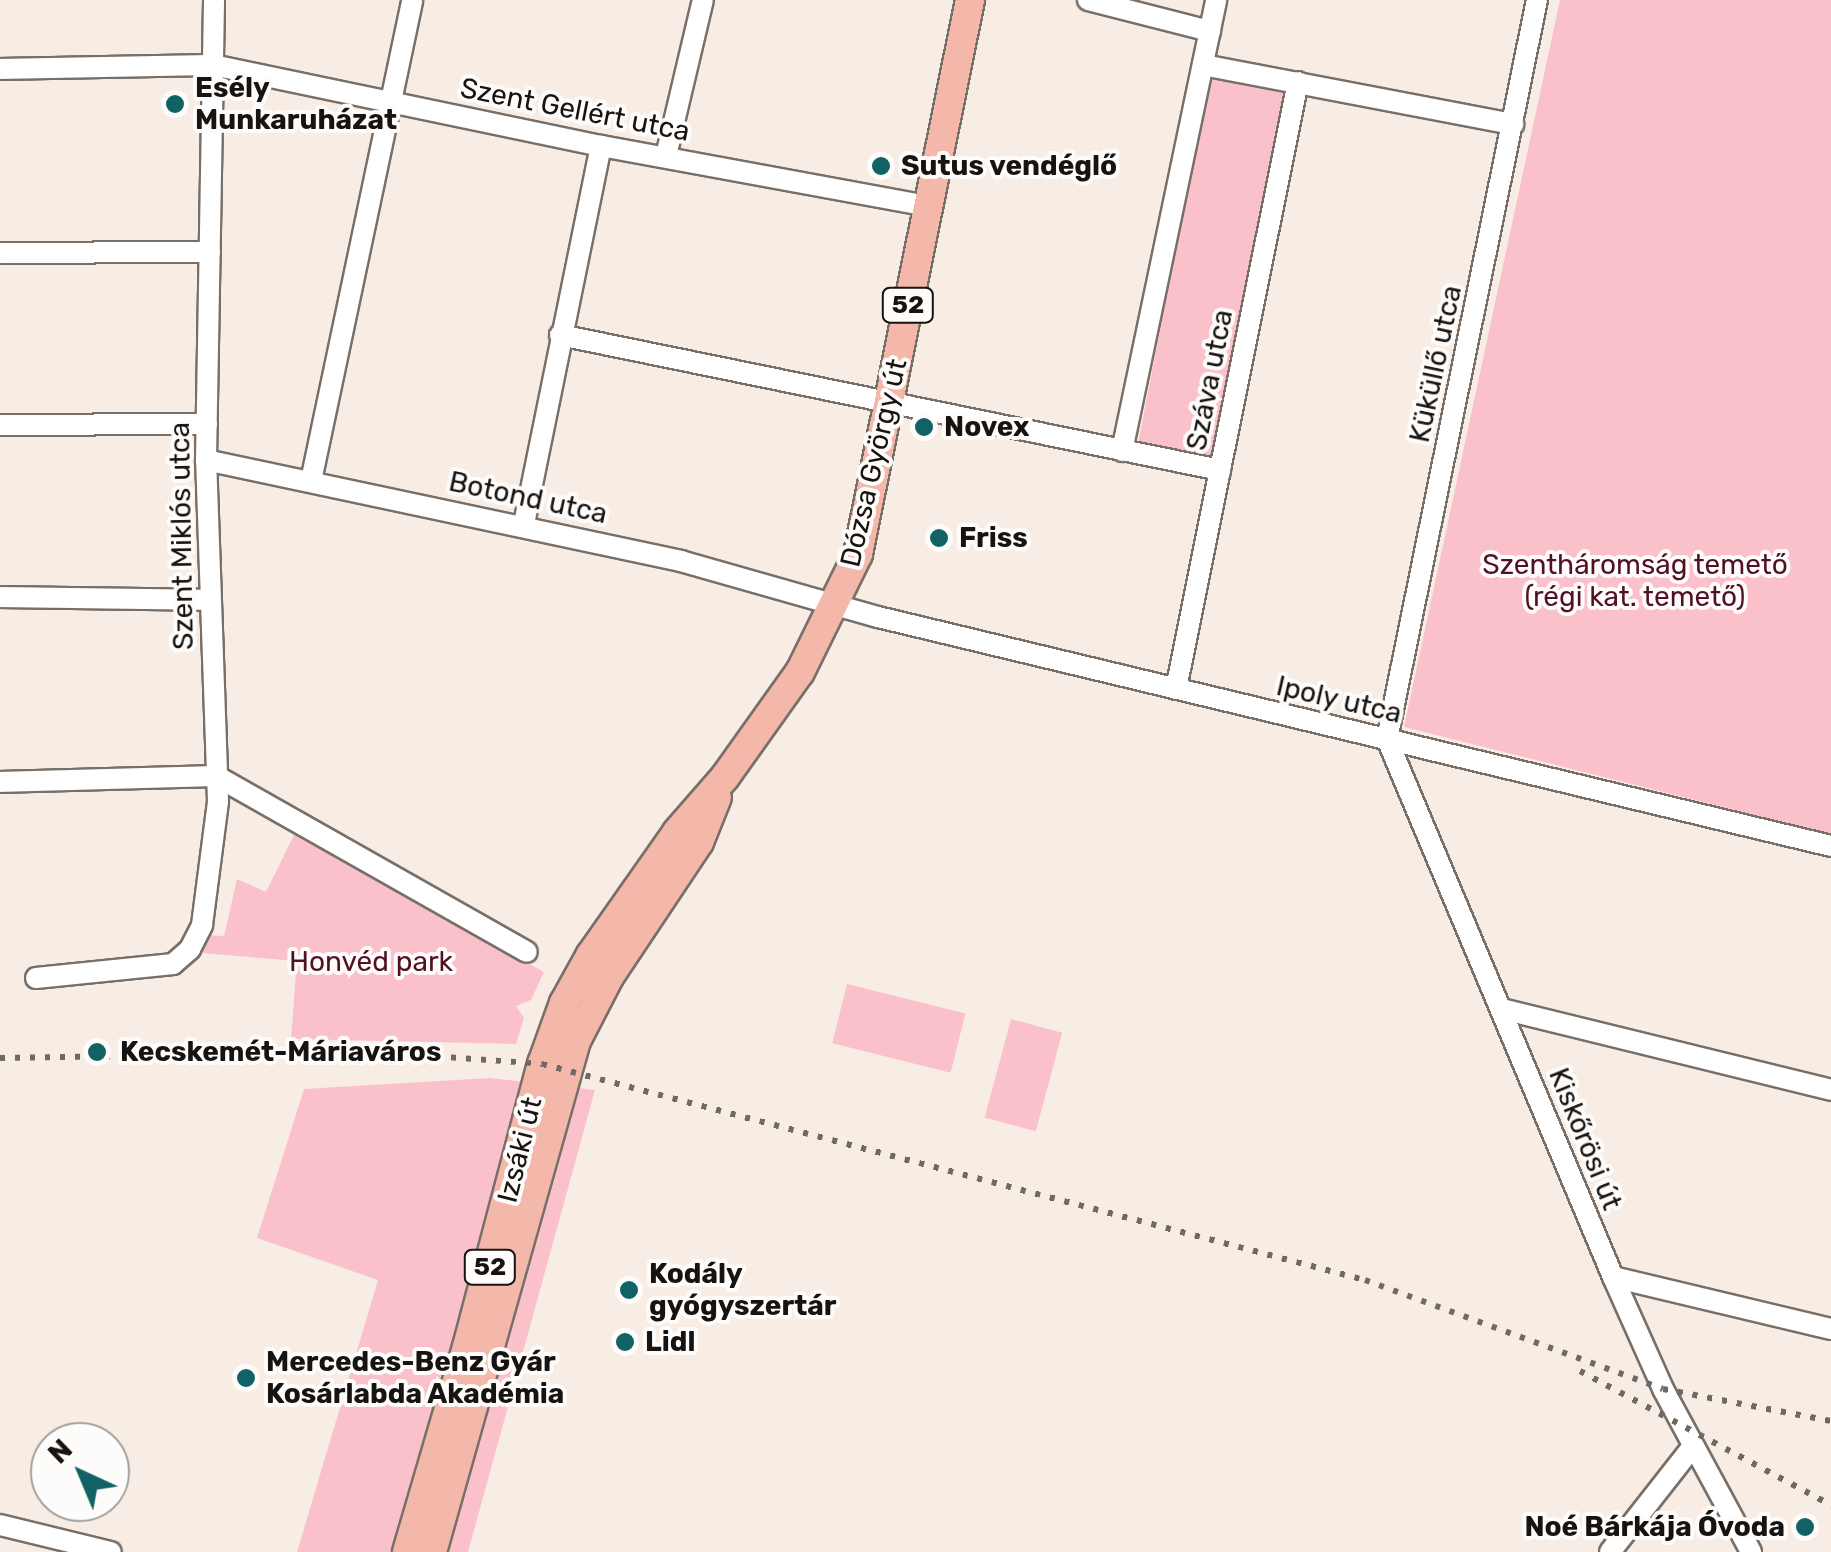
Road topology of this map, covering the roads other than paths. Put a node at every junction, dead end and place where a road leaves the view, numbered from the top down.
1 (214, 0) edge
2 (412, 0) edge
3 (703, 0) edge
4 (970, 0) edge
5 (1088, 0) edge
6 (1216, 0) edge
7 (1537, 0) edge
8 (1210, 31) junction
9 (213, 65) junction
10 (1202, 65) junction
11 (0, 69) edge
12 (1298, 82) junction
13 (392, 102) junction
14 (1513, 124) junction
15 (601, 146) junction
16 (666, 156) junction
17 (928, 206) junction
18 (210, 252) junction
19 (0, 253) edge
20 (560, 334) junction
21 (890, 401) junction
22 (207, 424) junction
23 (0, 425) edge
24 (1122, 451) junction
25 (206, 460) junction
26 (1220, 470) junction
27 (311, 481) junction
28 (524, 524) junction
29 (0, 597) edge
30 (208, 600) junction
31 (835, 606) junction
32 (1176, 689) junction
33 (1387, 739) junction
34 (216, 776) junction
35 (0, 782) edge
36 (1831, 846) edge
37 (527, 952) dead end
38 (36, 978) dead end
39 (586, 990) junction
40 (1502, 1009) junction
41 (1831, 1090) edge
42 (1612, 1277) junction
43 (1831, 1329) edge
44 (1693, 1446) junction
45 (0, 1525) edge
46 (111, 1552) edge
47 (407, 1552) edge
48 (432, 1552) edge
49 (1610, 1552) edge
50 (1752, 1552) edge

1 - 9 street, Szent Miklós utca
2 - 13 street
3 - 16 street
4 - 17 main road, Dózsa György út / 52
5 - 8 street
6 - 8 street
7 - 14 street, Küküllő utca
8 - 10 street
9 - 11 street, Szent Gellért utca
9 - 13 street, Szent Gellért utca
9 - 18 street, Szent Miklós utca
10 - 12 street
10 - 24 street
12 - 14 street
12 - 26 street, Száva utca
13 - 15 street, Szent Gellért utca
13 - 27 street
14 - 33 street, Küküllő utca
15 - 16 street, Szent Gellért utca
15 - 20 street
16 - 17 street, Szent Gellért utca
17 - 21 main road, Dózsa György út / 52
18 - 19 street
18 - 22 street, Szent Miklós utca
20 - 21 street
20 - 28 street
21 - 24 street
21 - 31 main road, Dózsa György út / 52
22 - 23 street
22 - 25 street, Szent Miklós utca
24 - 26 street
25 - 27 street, Botond utca
25 - 30 street, Szent Miklós utca
26 - 32 street, Száva utca
27 - 28 street, Botond utca
28 - 31 street, Botond utca
29 - 30 street
30 - 34 street, Szent Miklós utca
31 - 32 street, Ipoly utca
31 - 39 main road, Dózsa György út / 52
32 - 33 street, Ipoly utca
33 - 36 street, Ipoly utca
33 - 40 street, Kiskőrösi út
34 - 35 street
34 - 37 street
34 - 38 street, Szent Miklós utca
39 - 47 main road, Izsáki út / 52
39 - 48 main road, Izsáki út / 52
40 - 41 street
40 - 42 street, Kiskőrösi út
42 - 43 street
42 - 44 street, Kiskőrösi út
44 - 49 street
44 - 50 street, Kiskőrösi út
45 - 46 street

